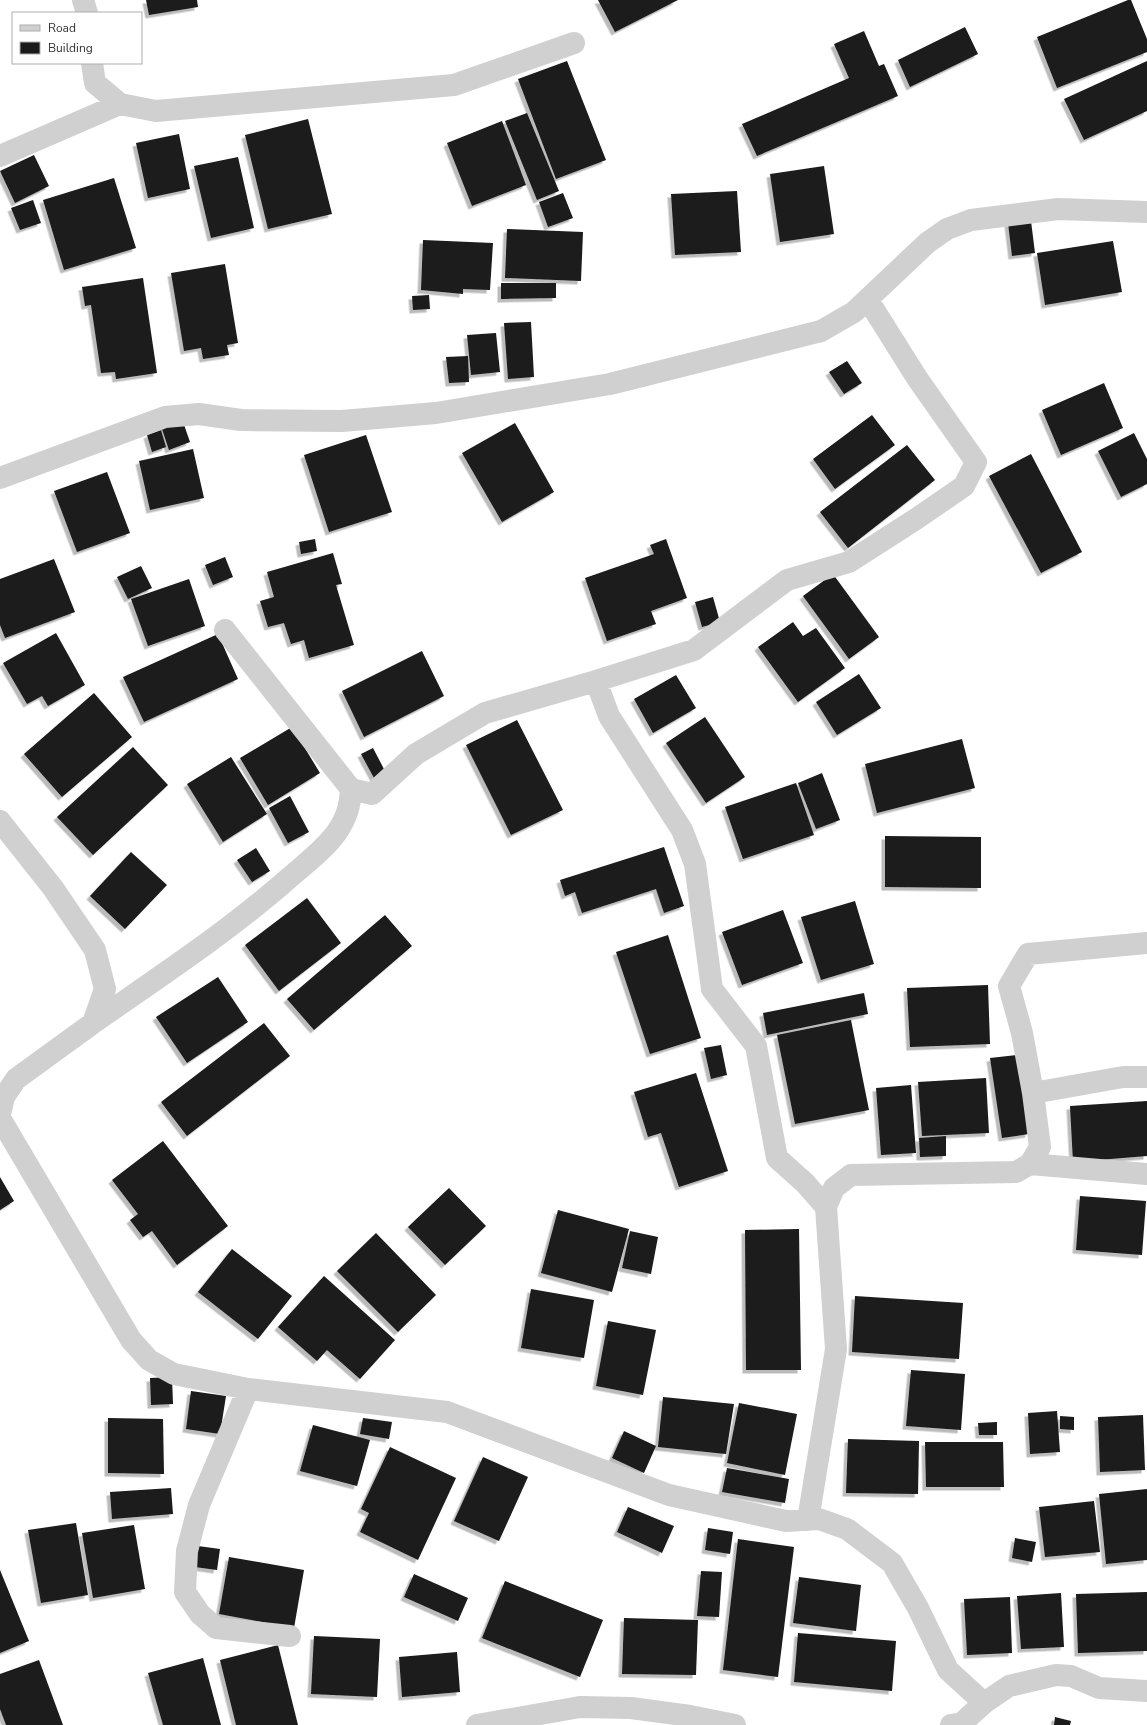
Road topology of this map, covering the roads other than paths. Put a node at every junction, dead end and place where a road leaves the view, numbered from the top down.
1 (83, 0) edge
2 (87, 12) edge
3 (574, 43) dead end
4 (92, 64) edge
5 (120, 104) junction
6 (0, 156) edge
7 (1147, 212) edge
8 (868, 300) junction
9 (0, 478) edge
10 (225, 630) dead end
11 (596, 681) junction
12 (351, 789) junction
13 (0, 821) edge
14 (1147, 942) edge
15 (93, 1023) junction
16 (1147, 1077) edge
17 (1034, 1093) junction
18 (0, 1114) edge
19 (0, 1118) edge
20 (1030, 1164) junction
21 (1147, 1174) edge
22 (826, 1207) junction
23 (248, 1390) junction
24 (808, 1520) junction
25 (290, 1636) dead end
26 (1147, 1691) edge
27 (984, 1702) junction
28 (477, 1725) edge
29 (735, 1725) edge
30 (951, 1725) edge

1 - 2 street
3 - 5 street
4 - 5 street
5 - 6 street
7 - 8 street
8 - 9 street
8 - 11 street
10 - 12 street
11 - 12 street
11 - 22 street
12 - 15 street
13 - 15 street
14 - 17 street
15 - 18 street
16 - 17 street
17 - 20 street
19 - 23 street
20 - 21 street
20 - 22 street
22 - 24 street
23 - 24 street
23 - 25 street
24 - 27 street
26 - 27 street
27 - 30 street
28 - 29 street

